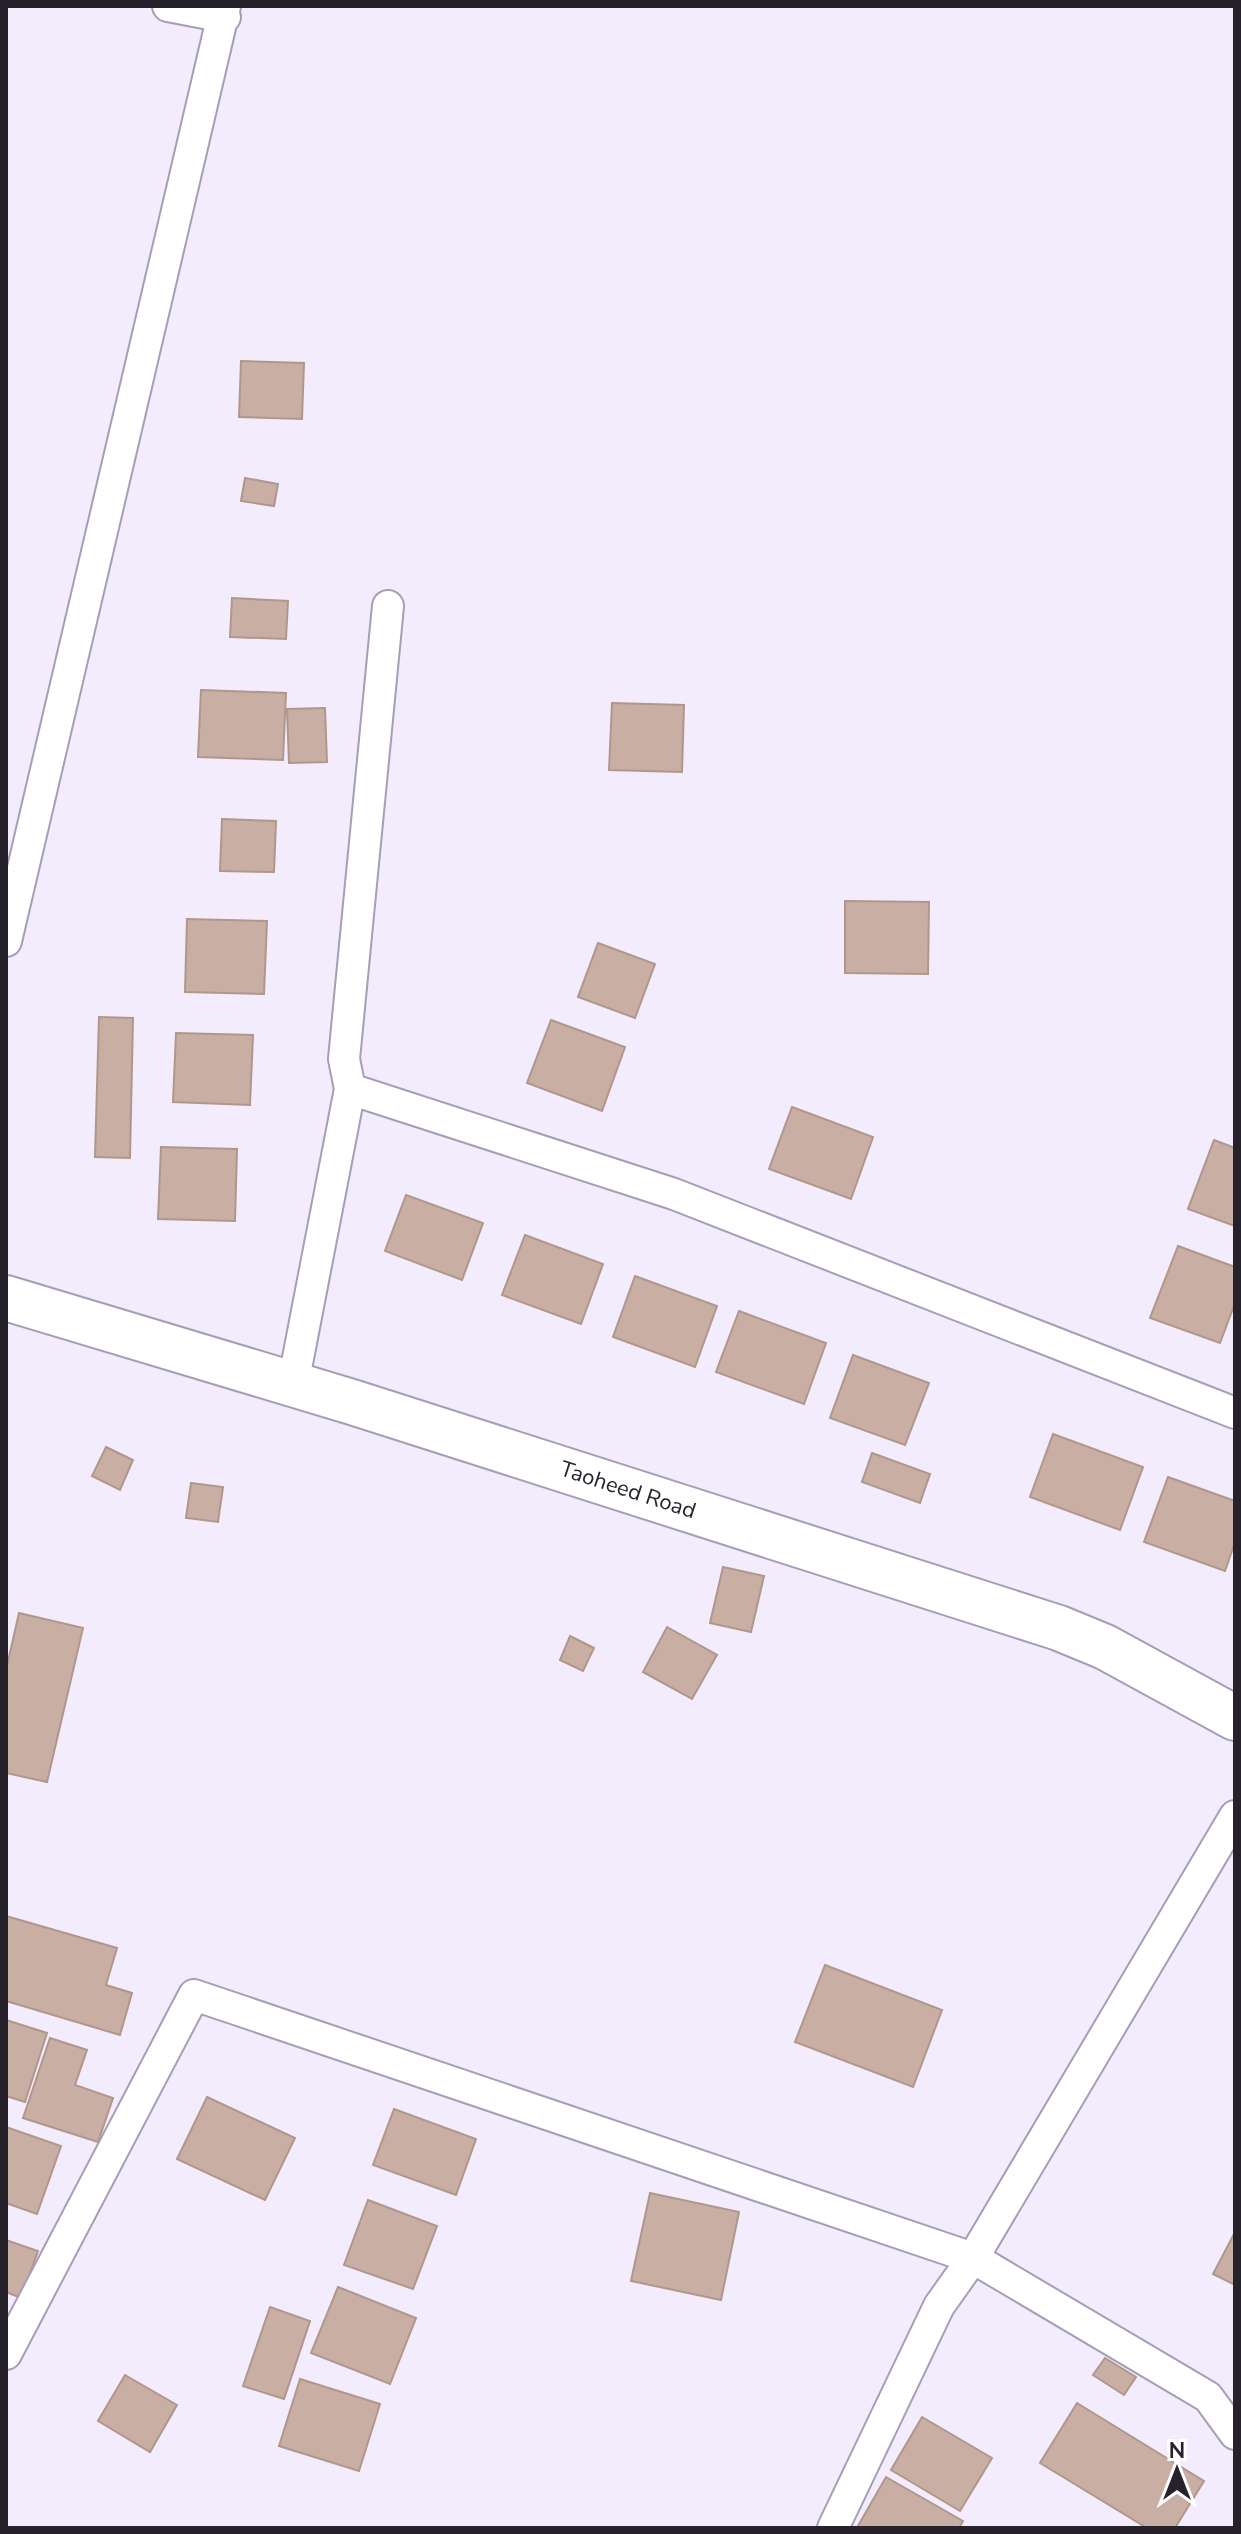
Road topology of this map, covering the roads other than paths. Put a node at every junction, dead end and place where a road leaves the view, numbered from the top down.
1 (168, 6) edge
2 (225, 11) edge
3 (388, 606) dead end
4 (6, 941) edge
5 (350, 1089) junction
6 (6, 1298) edge
7 (293, 1384) junction
8 (1235, 1413) edge
9 (1235, 1718) edge
10 (1235, 1816) edge
11 (973, 2258) junction
12 (6, 2354) edge
13 (1235, 2434) edge
14 (833, 2528) edge

1 - 2 street
2 - 4 street
3 - 5 street
5 - 7 street
5 - 8 street
6 - 7 main road, Taoheed Road
7 - 9 main road, Taoheed Road
10 - 11 street
11 - 12 street
11 - 13 street
11 - 14 street

